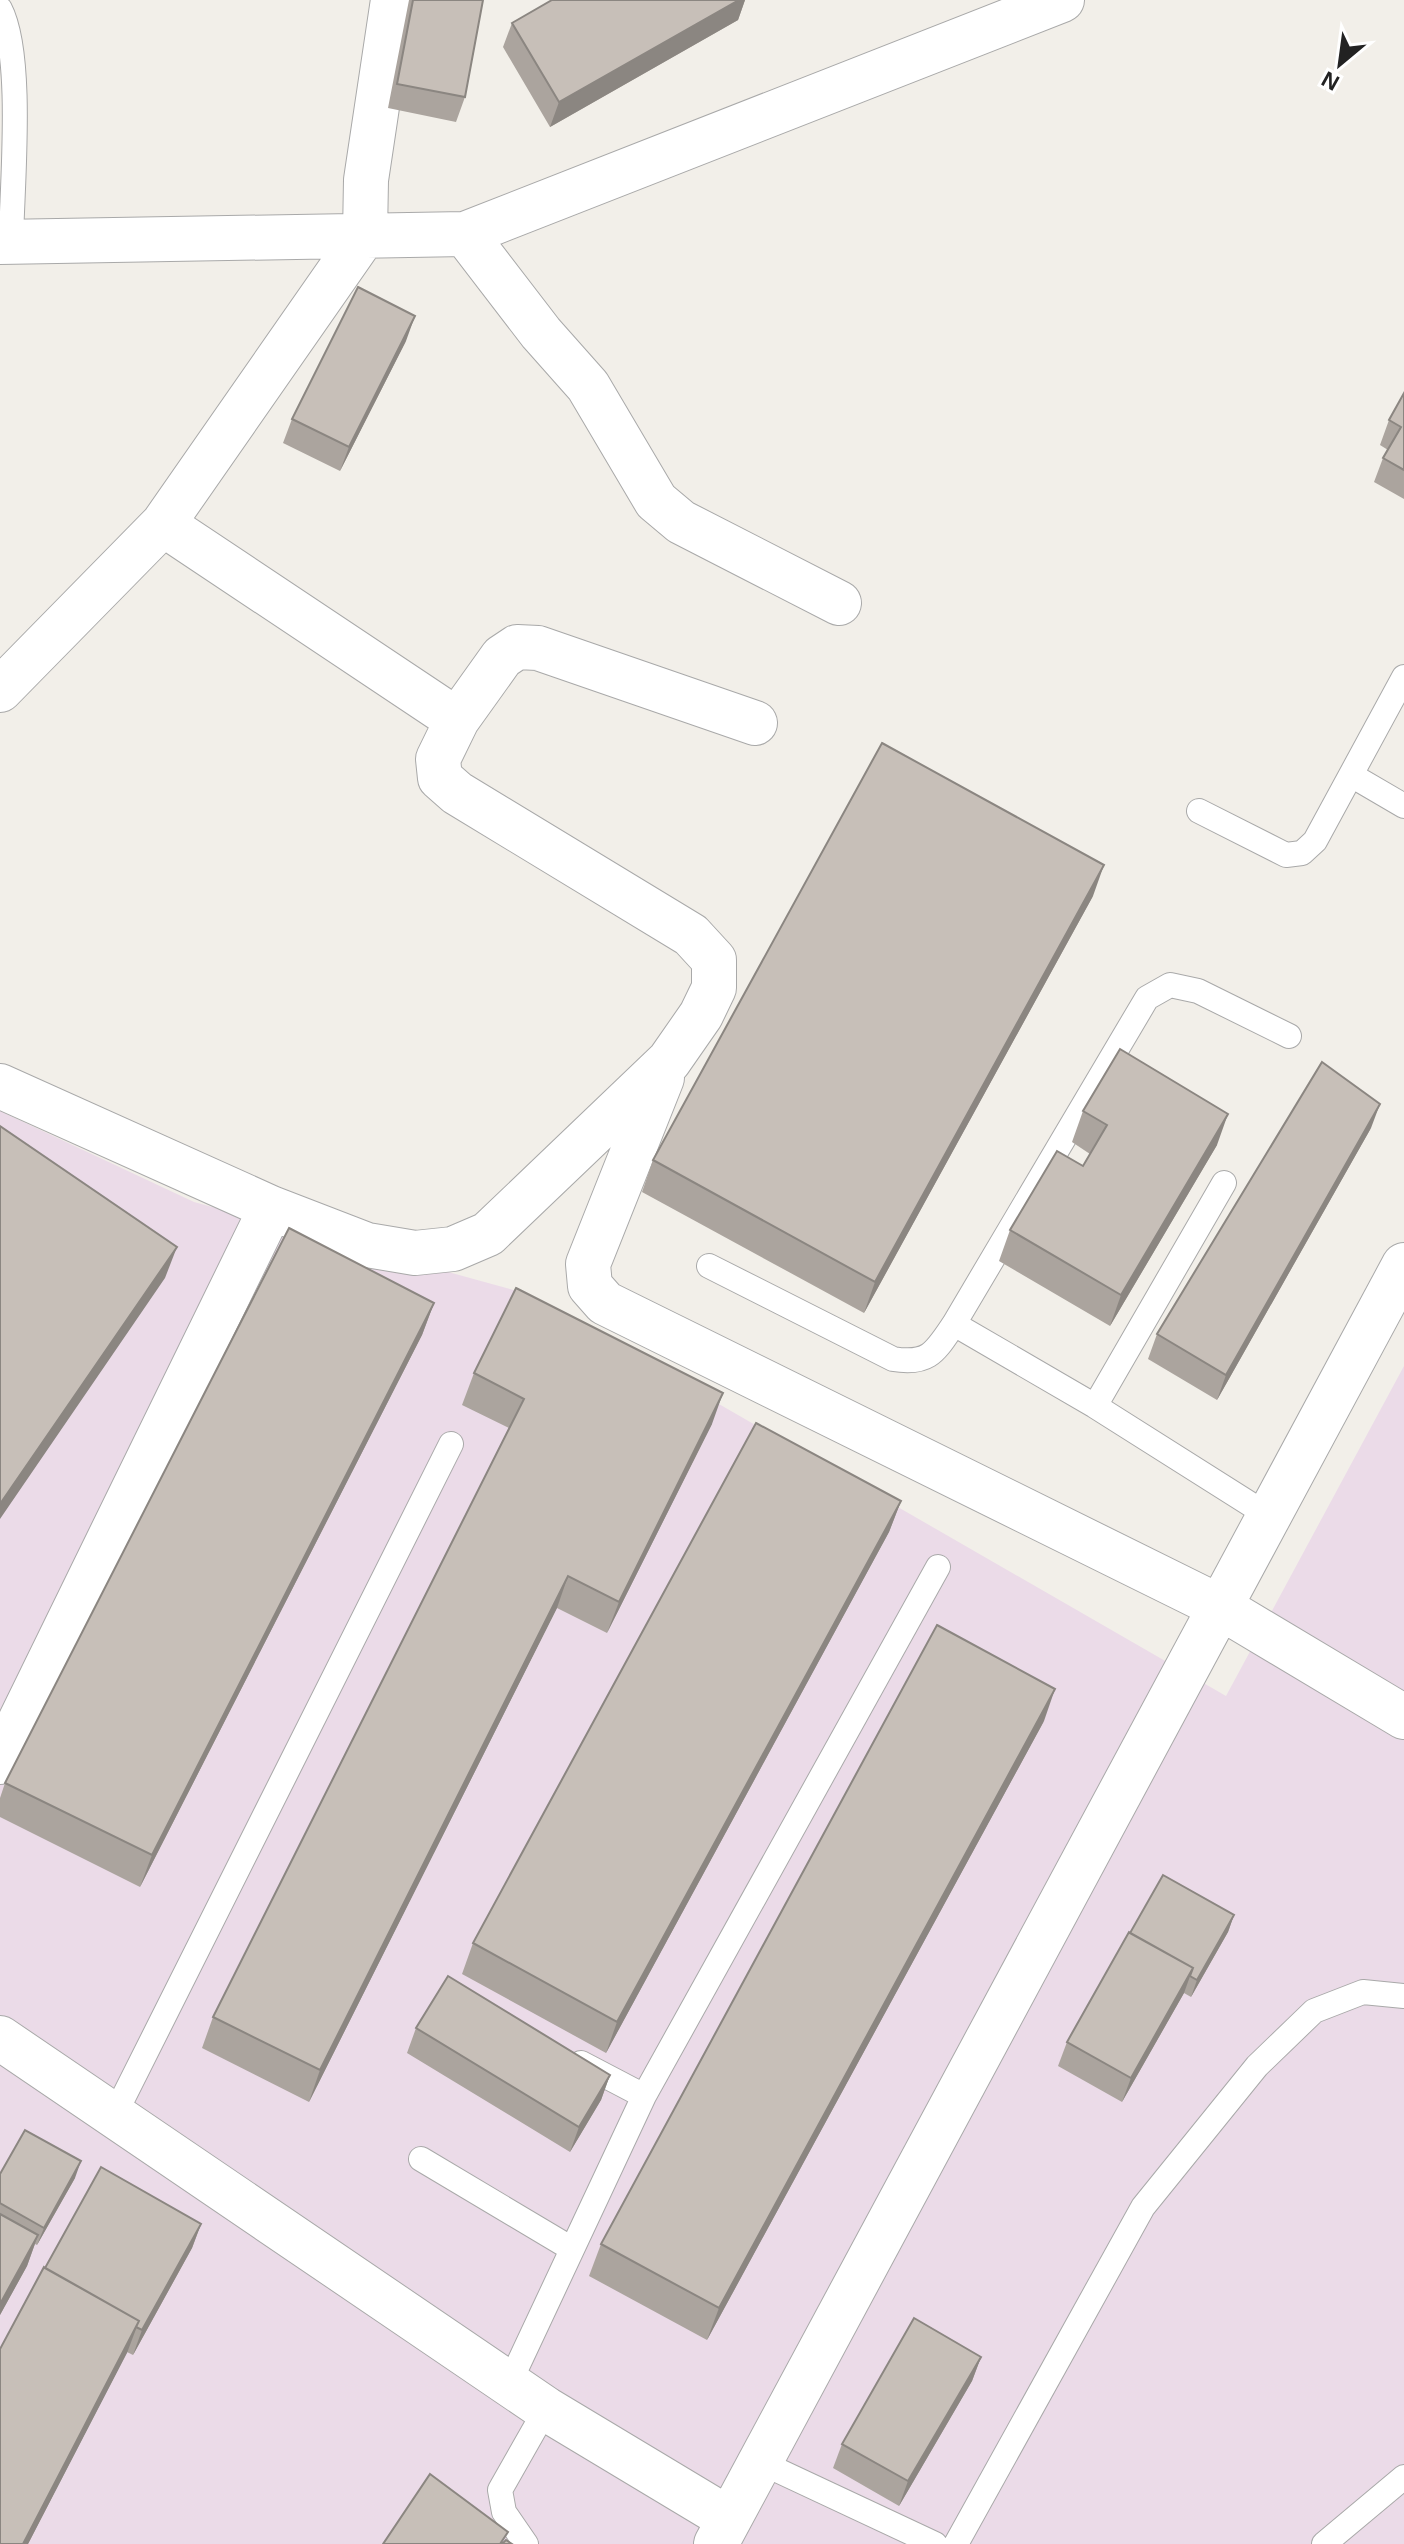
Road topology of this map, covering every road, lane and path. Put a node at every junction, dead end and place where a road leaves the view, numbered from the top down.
1 (393, 0) edge
2 (1062, 0) edge
3 (0, 9) edge
4 (365, 234) junction
5 (465, 234) junction
6 (6, 242) edge
7 (163, 524) junction
8 (839, 603) dead end
9 (1404, 677) edge
10 (0, 690) edge
11 (457, 720) junction
12 (755, 723) dead end
13 (1351, 775) junction
14 (1404, 806) edge
15 (1199, 811) dead end
16 (1289, 1036) dead end
17 (669, 1061) junction
18 (0, 1086) edge
19 (1224, 1183) dead end
20 (271, 1208) junction
21 (1404, 1265) edge
22 (709, 1266) dead end
23 (954, 1324) junction
24 (1095, 1406) junction
25 (451, 1444) dead end
26 (1269, 1516) junction
27 (938, 1567) dead end
28 (1220, 1607) junction
29 (1404, 1717) edge
30 (0, 1762) edge
31 (1404, 1996) edge
32 (4, 2050) edge
33 (560, 2052) edge
34 (644, 2096) junction
35 (115, 2114) junction
36 (421, 2159) dead end
37 (572, 2249) junction
38 (509, 2384) junction
39 (546, 2409) junction
40 (760, 2462) junction
41 (1404, 2477) edge
42 (722, 2532) edge
43 (526, 2544) edge
44 (935, 2544) edge
45 (956, 2544) edge
46 (1324, 2544) edge

1 - 4 street
2 - 5 street
3 - 6 lane
4 - 5 street
4 - 6 street
4 - 7 street
5 - 8 street
7 - 10 street
7 - 11 street
9 - 13 lane
11 - 12 street
11 - 17 street
13 - 14 lane
13 - 15 lane
16 - 23 lane
17 - 20 street
17 - 28 street
18 - 20 street
19 - 24 lane
20 - 30 street
21 - 26 street
22 - 23 lane
23 - 24 lane
24 - 26 lane
25 - 35 lane
26 - 28 street
27 - 34 lane
28 - 29 street
28 - 40 street
31 - 45 lane
32 - 35 street
33 - 34 lane
34 - 37 lane
35 - 38 street
36 - 37 lane
37 - 38 lane
38 - 39 street
39 - 42 street
39 - 43 lane
40 - 42 street
40 - 44 lane
41 - 46 lane

